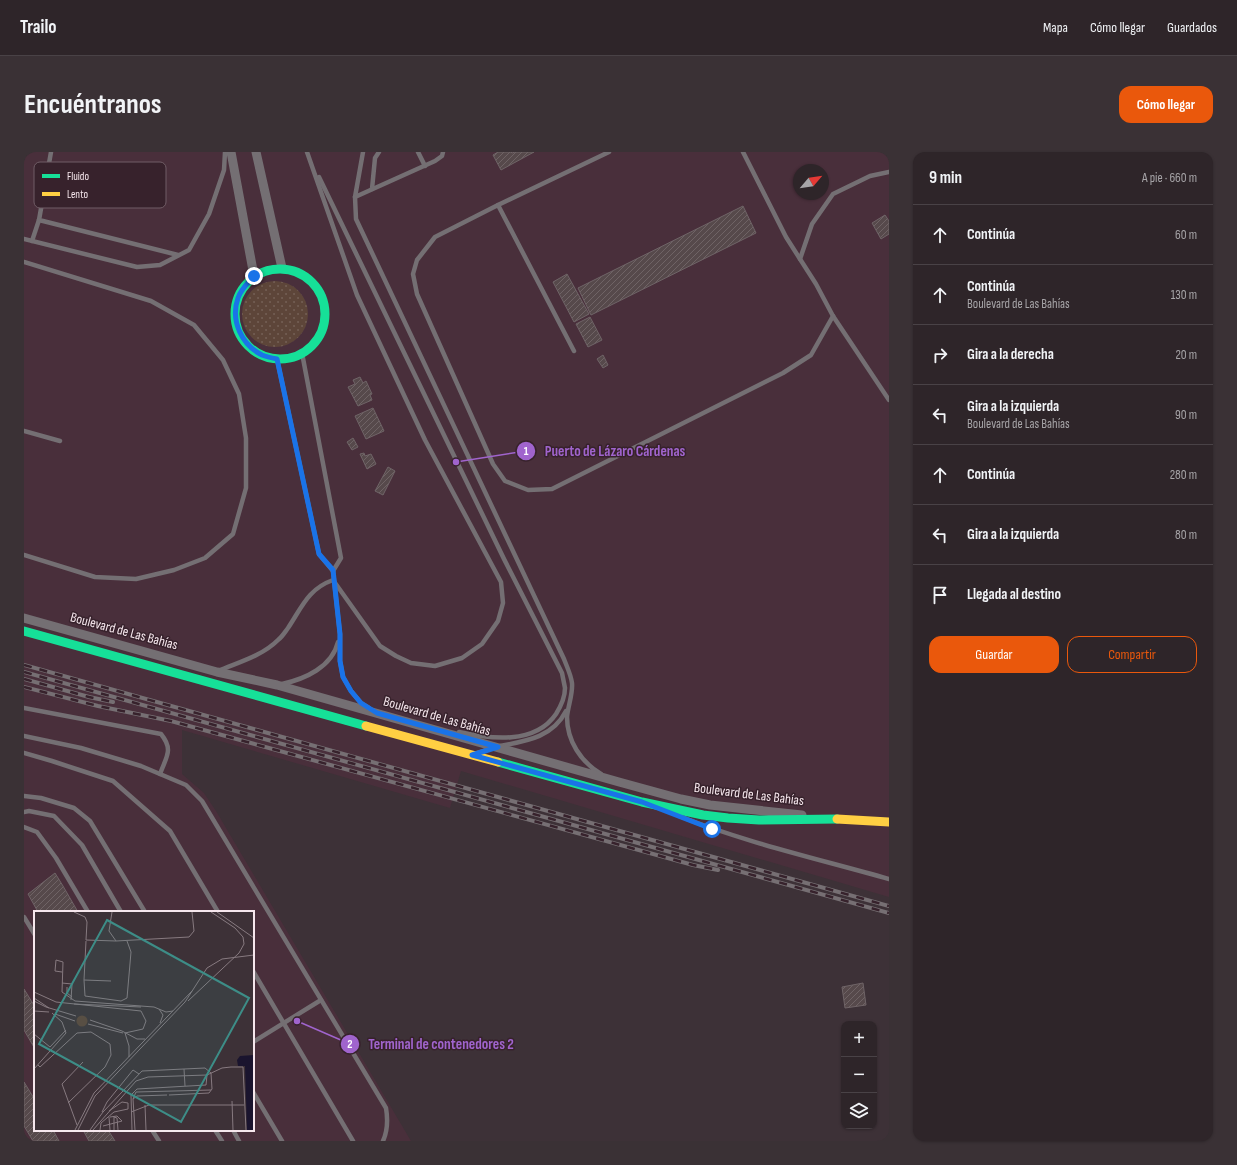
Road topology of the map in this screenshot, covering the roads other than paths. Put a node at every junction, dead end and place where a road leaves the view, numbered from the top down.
1 (51, 152) edge
2 (225, 152) edge
3 (231, 152) edge
4 (256, 152) edge
5 (307, 152) edge
6 (363, 152) edge
7 (379, 152) edge
8 (418, 152) edge
9 (443, 152) edge
10 (609, 152) edge
11 (742, 152) edge
12 (49, 162) edge
13 (312, 165) junction
14 (425, 166) junction
15 (889, 172) edge
16 (372, 189) junction
17 (355, 197) junction
18 (498, 205) junction
19 (41, 208) edge
20 (39, 220) junction
21 (24, 239) edge
22 (32, 241) junction
23 (178, 255) junction
24 (800, 259) junction
25 (24, 262) edge
26 (282, 268) junction
27 (254, 276) junction
28 (833, 316) junction
29 (574, 352) dead end
30 (302, 353) junction
31 (277, 359) junction
32 (889, 400) edge
33 (24, 431) edge
34 (60, 441) dead end
35 (24, 555) edge
36 (333, 570) junction
37 (333, 580) junction
38 (24, 618) edge
39 (24, 632) edge
40 (340, 634) junction
41 (564, 659) junction
42 (217, 672) junction
43 (277, 685) junction
44 (565, 688) junction
45 (571, 700) junction
46 (24, 708) edge
47 (377, 713) junction
48 (405, 722) junction
49 (24, 736) edge
50 (498, 747) junction
51 (24, 753) edge
52 (472, 755) junction
53 (160, 774) junction
54 (619, 782) junction
55 (24, 796) edge
56 (642, 802) junction
57 (24, 812) edge
58 (847, 819) junction
59 (889, 822) edge
60 (24, 827) edge
61 (889, 879) edge
62 (87, 911) edge
63 (120, 911) edge
64 (144, 911) edge
65 (217, 911) edge
66 (24, 917) edge
67 (34, 933) edge
68 (254, 973) edge
69 (321, 1000) junction
70 (284, 1023) junction
71 (254, 1041) edge
72 (254, 1094) edge
73 (153, 1131) edge
74 (216, 1131) edge
75 (234, 1131) edge
76 (159, 1141) edge
77 (222, 1141) edge
78 (239, 1141) edge
79 (282, 1141) edge
80 (353, 1141) edge
81 (383, 1141) edge

1 - 12 lane
2 - 23 lane
3 - 27 street
4 - 26 street
5 - 13 lane
6 - 17 lane
7 - 16 lane
8 - 14 lane
9 - 14 lane
10 - 18 lane
11 - 24 lane
13 - 37 lane
13 - 44 lane
14 - 16 lane
15 - 24 lane
16 - 17 lane
17 - 41 lane
18 - 28 lane
18 - 29 lane
19 - 20 lane
20 - 22 lane
20 - 23 lane
21 - 22 lane
22 - 23 lane
24 - 28 lane
25 - 35 lane
26 - 27 street
26 - 30 street
27 - 31 street
28 - 32 lane
30 - 31 street
30 - 36 lane
31 - 36 lane
33 - 34 lane
36 - 37 lane
37 - 40 lane
37 - 42 lane
38 - 42 street, Boulevard de Las Bahías
39 - 52 street, Boulevard de Las Bahías
40 - 43 lane
40 - 47 lane
41 - 44 lane
41 - 45 lane
42 - 43 street, Boulevard de Las Bahías
43 - 47 street, Boulevard de Las Bahías
44 - 48 lane
45 - 50 lane
45 - 54 lane
46 - 53 lane
47 - 48 street, Boulevard de Las Bahías
48 - 50 street, Boulevard de Las Bahías
49 - 53 lane
50 - 52 lane
50 - 54 street, Boulevard de Las Bahías
51 - 65 lane
52 - 56 street, Boulevard de Las Bahías
53 - 69 lane
54 - 58 street, Boulevard de Las Bahías
55 - 64 lane
56 - 58 street, Boulevard de Las Bahías
56 - 61 lane
57 - 63 lane
58 - 59 street, Boulevard de Las Bahías
60 - 62 lane
66 - 67 lane
68 - 70 lane
69 - 70 lane
69 - 81 lane
70 - 71 lane
70 - 80 lane
72 - 79 lane
73 - 76 lane
74 - 77 lane
75 - 78 lane

